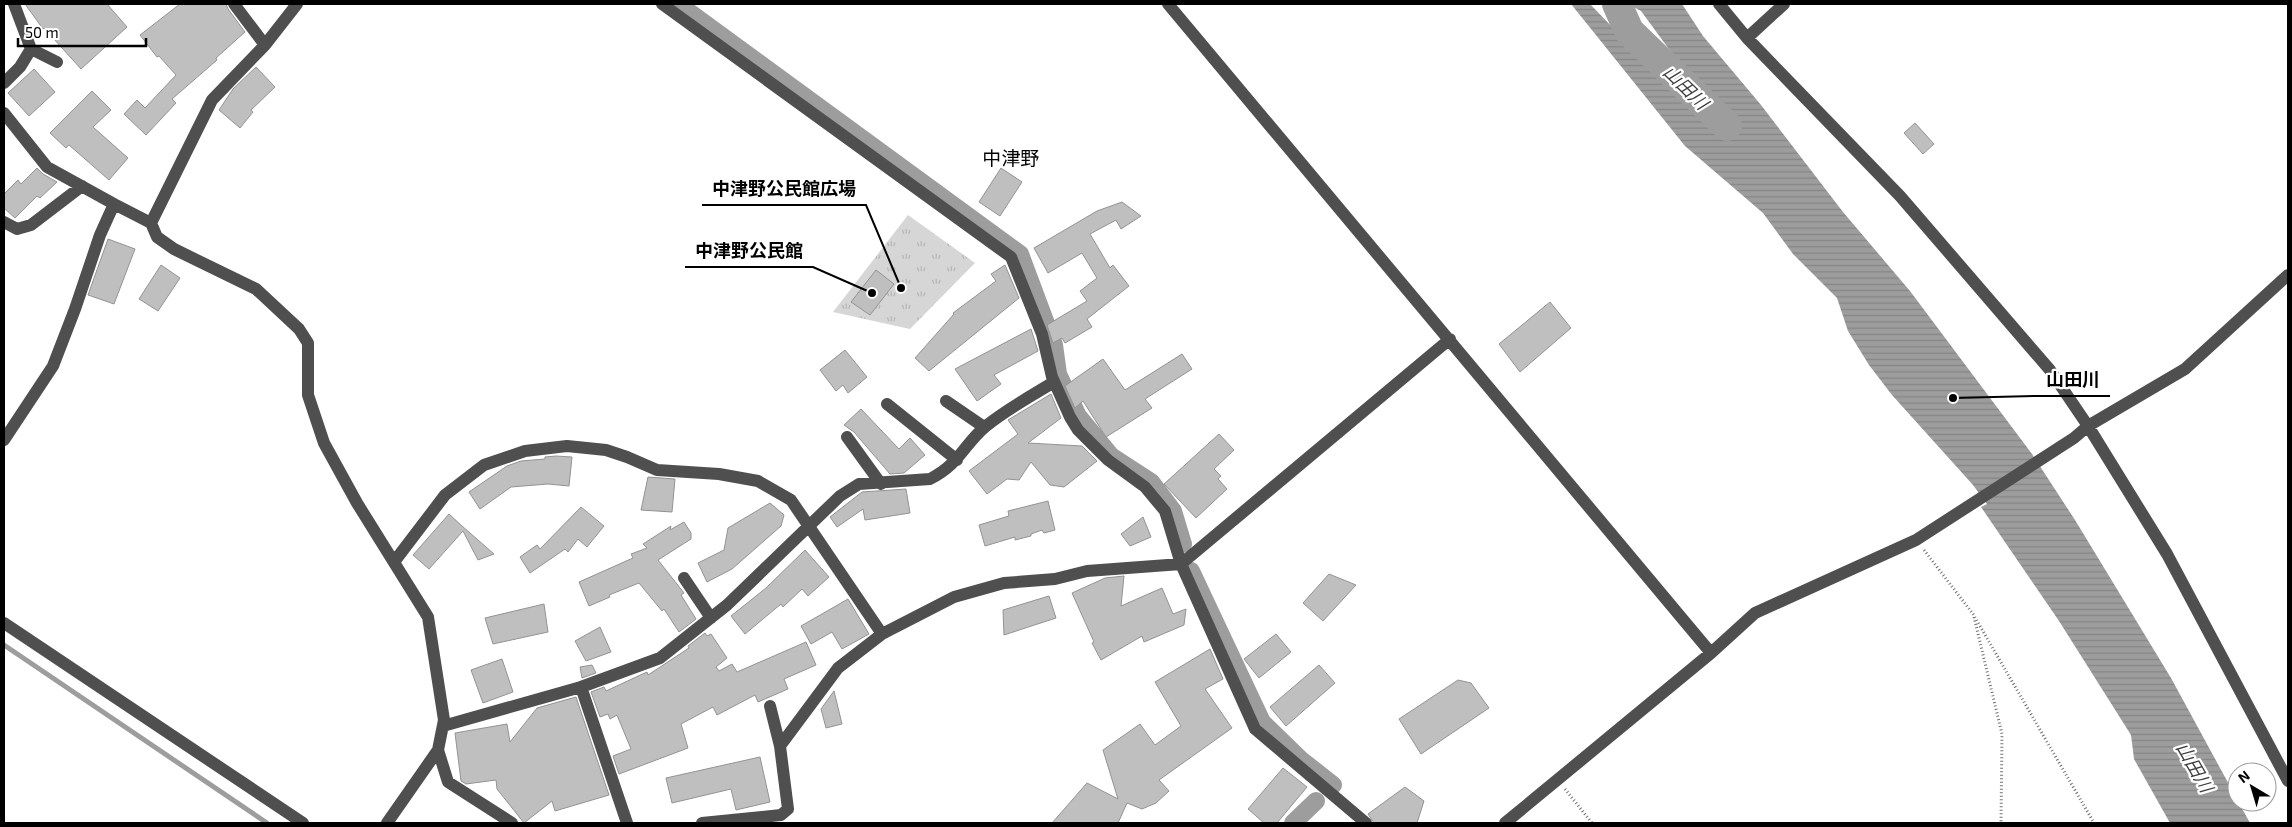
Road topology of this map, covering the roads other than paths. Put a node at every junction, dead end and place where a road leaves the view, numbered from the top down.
1 (14, 4) edge
2 (234, 4) edge
3 (297, 4) edge
4 (662, 4) edge
5 (1168, 4) edge
6 (1719, 4) edge
7 (1784, 4) edge
8 (1747, 38) junction
9 (265, 45) junction
10 (31, 49) junction
11 (56, 62) dead end
12 (4, 83) edge
13 (4, 113) edge
14 (82, 186) junction
15 (114, 204) junction
16 (4, 222) edge
17 (151, 223) junction
18 (2288, 275) edge
19 (1450, 339) junction
20 (1054, 382) junction
21 (946, 401) dead end
22 (887, 404) dead end
23 (2088, 426) junction
24 (984, 428) junction
25 (847, 438) dead end
26 (4, 440) edge
27 (957, 460) junction
28 (881, 484) junction
29 (808, 527) junction
30 (394, 562) junction
31 (1181, 564) junction
32 (684, 578) dead end
33 (711, 618) junction
34 (4, 623) edge
35 (882, 634) junction
36 (1711, 653) junction
37 (581, 687) junction
38 (770, 706) dead end
39 (443, 726) junction
40 (780, 746) junction
41 (438, 750) junction
42 (2288, 782) edge
43 (303, 823) edge
44 (387, 823) edge
45 (512, 823) edge
46 (627, 823) edge
47 (702, 823) edge
48 (1366, 823) edge
49 (1505, 823) edge

1 - 10 street
2 - 9 street
3 - 9 street
4 - 20 street
5 - 19 street
6 - 8 street
7 - 8 street
8 - 23 street
9 - 17 street
10 - 11 street
10 - 12 street
13 - 14 street
14 - 15 street
14 - 16 street
15 - 17 street
15 - 26 street
17 - 30 street
18 - 23 street
19 - 31 street
19 - 36 street
20 - 24 street
20 - 31 street
21 - 24 street
22 - 27 street
23 - 36 street
23 - 42 street
24 - 27 street
25 - 28 street
27 - 28 street
28 - 29 street
29 - 30 street
29 - 33 street
29 - 35 street
30 - 39 street
31 - 35 street
31 - 48 street
32 - 33 street
33 - 37 street
34 - 43 street
35 - 40 street
36 - 49 street
37 - 39 street
37 - 46 street
38 - 40 street
39 - 41 street
40 - 47 street
41 - 44 street
41 - 45 street

